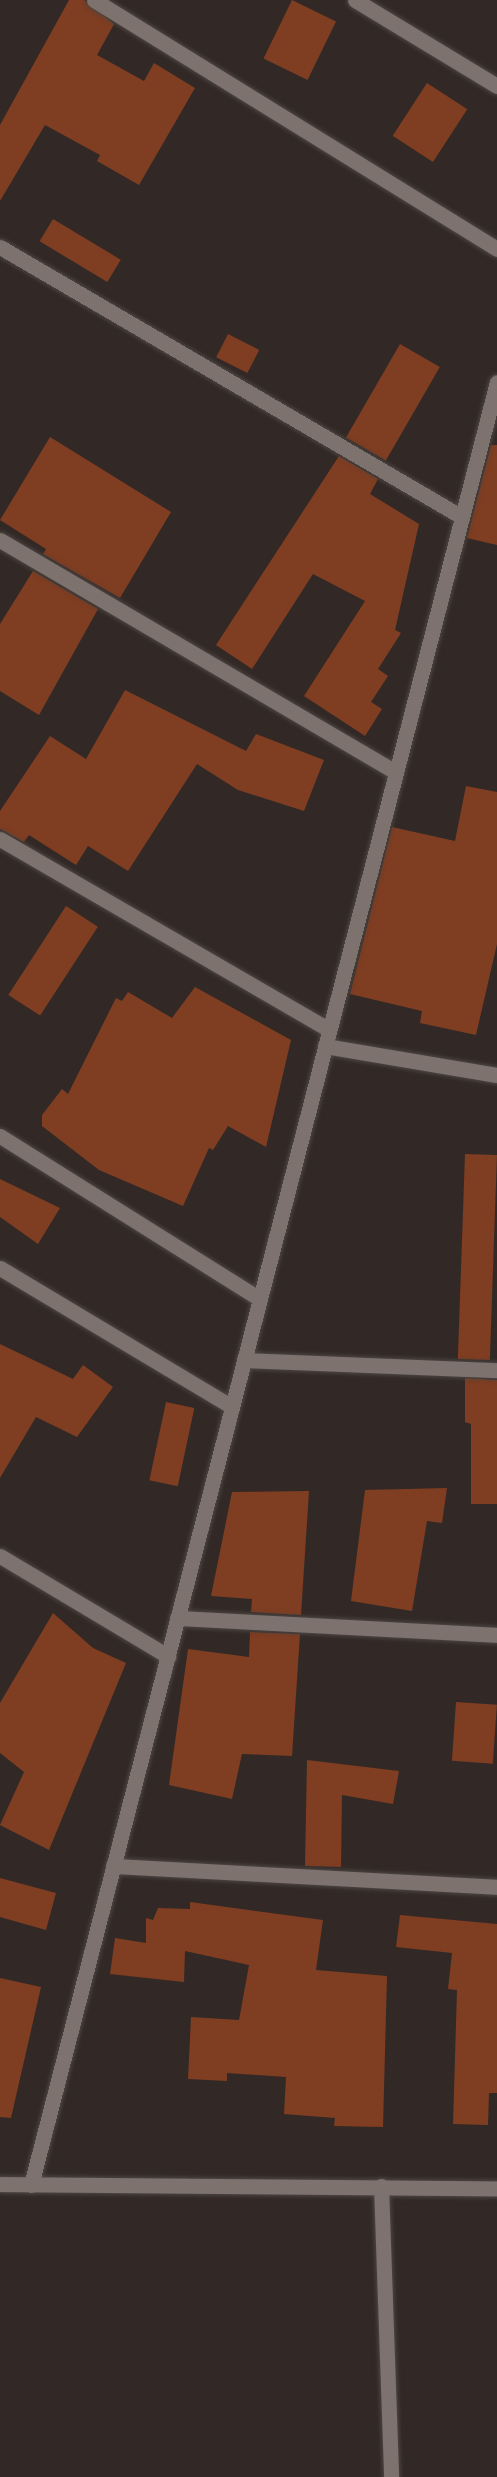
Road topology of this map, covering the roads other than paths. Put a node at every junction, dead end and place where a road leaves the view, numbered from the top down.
1 (94, 0) edge
2 (355, 0) edge
3 (497, 86) edge
4 (0, 247) edge
5 (497, 249) edge
6 (497, 382) edge
7 (462, 516) junction
8 (0, 540) edge
9 (396, 772) junction
10 (0, 839) edge
11 (329, 1030) junction
12 (325, 1046) junction
13 (497, 1075) edge
14 (0, 1136) edge
15 (0, 1268) edge
16 (260, 1299) junction
17 (244, 1360) junction
18 (497, 1370) edge
19 (232, 1407) junction
20 (0, 1556) edge
21 (177, 1618) junction
22 (497, 1635) edge
23 (168, 1656) junction
24 (114, 1866) junction
25 (497, 1887) edge
26 (0, 2184) edge
27 (31, 2184) junction
28 (381, 2186) junction
29 (497, 2188) edge
30 (391, 2477) edge

1 - 5 street
2 - 3 street
4 - 7 street
6 - 7 street
7 - 9 street
8 - 9 street
9 - 11 street
10 - 11 street
11 - 12 street
12 - 13 street
12 - 16 street
14 - 16 street
15 - 19 street
16 - 17 street
17 - 18 street
17 - 19 street
19 - 21 street
20 - 23 street
21 - 22 street
21 - 23 street
23 - 24 street
24 - 25 street
24 - 27 street
26 - 27 street
27 - 28 street
28 - 29 street
28 - 30 street

